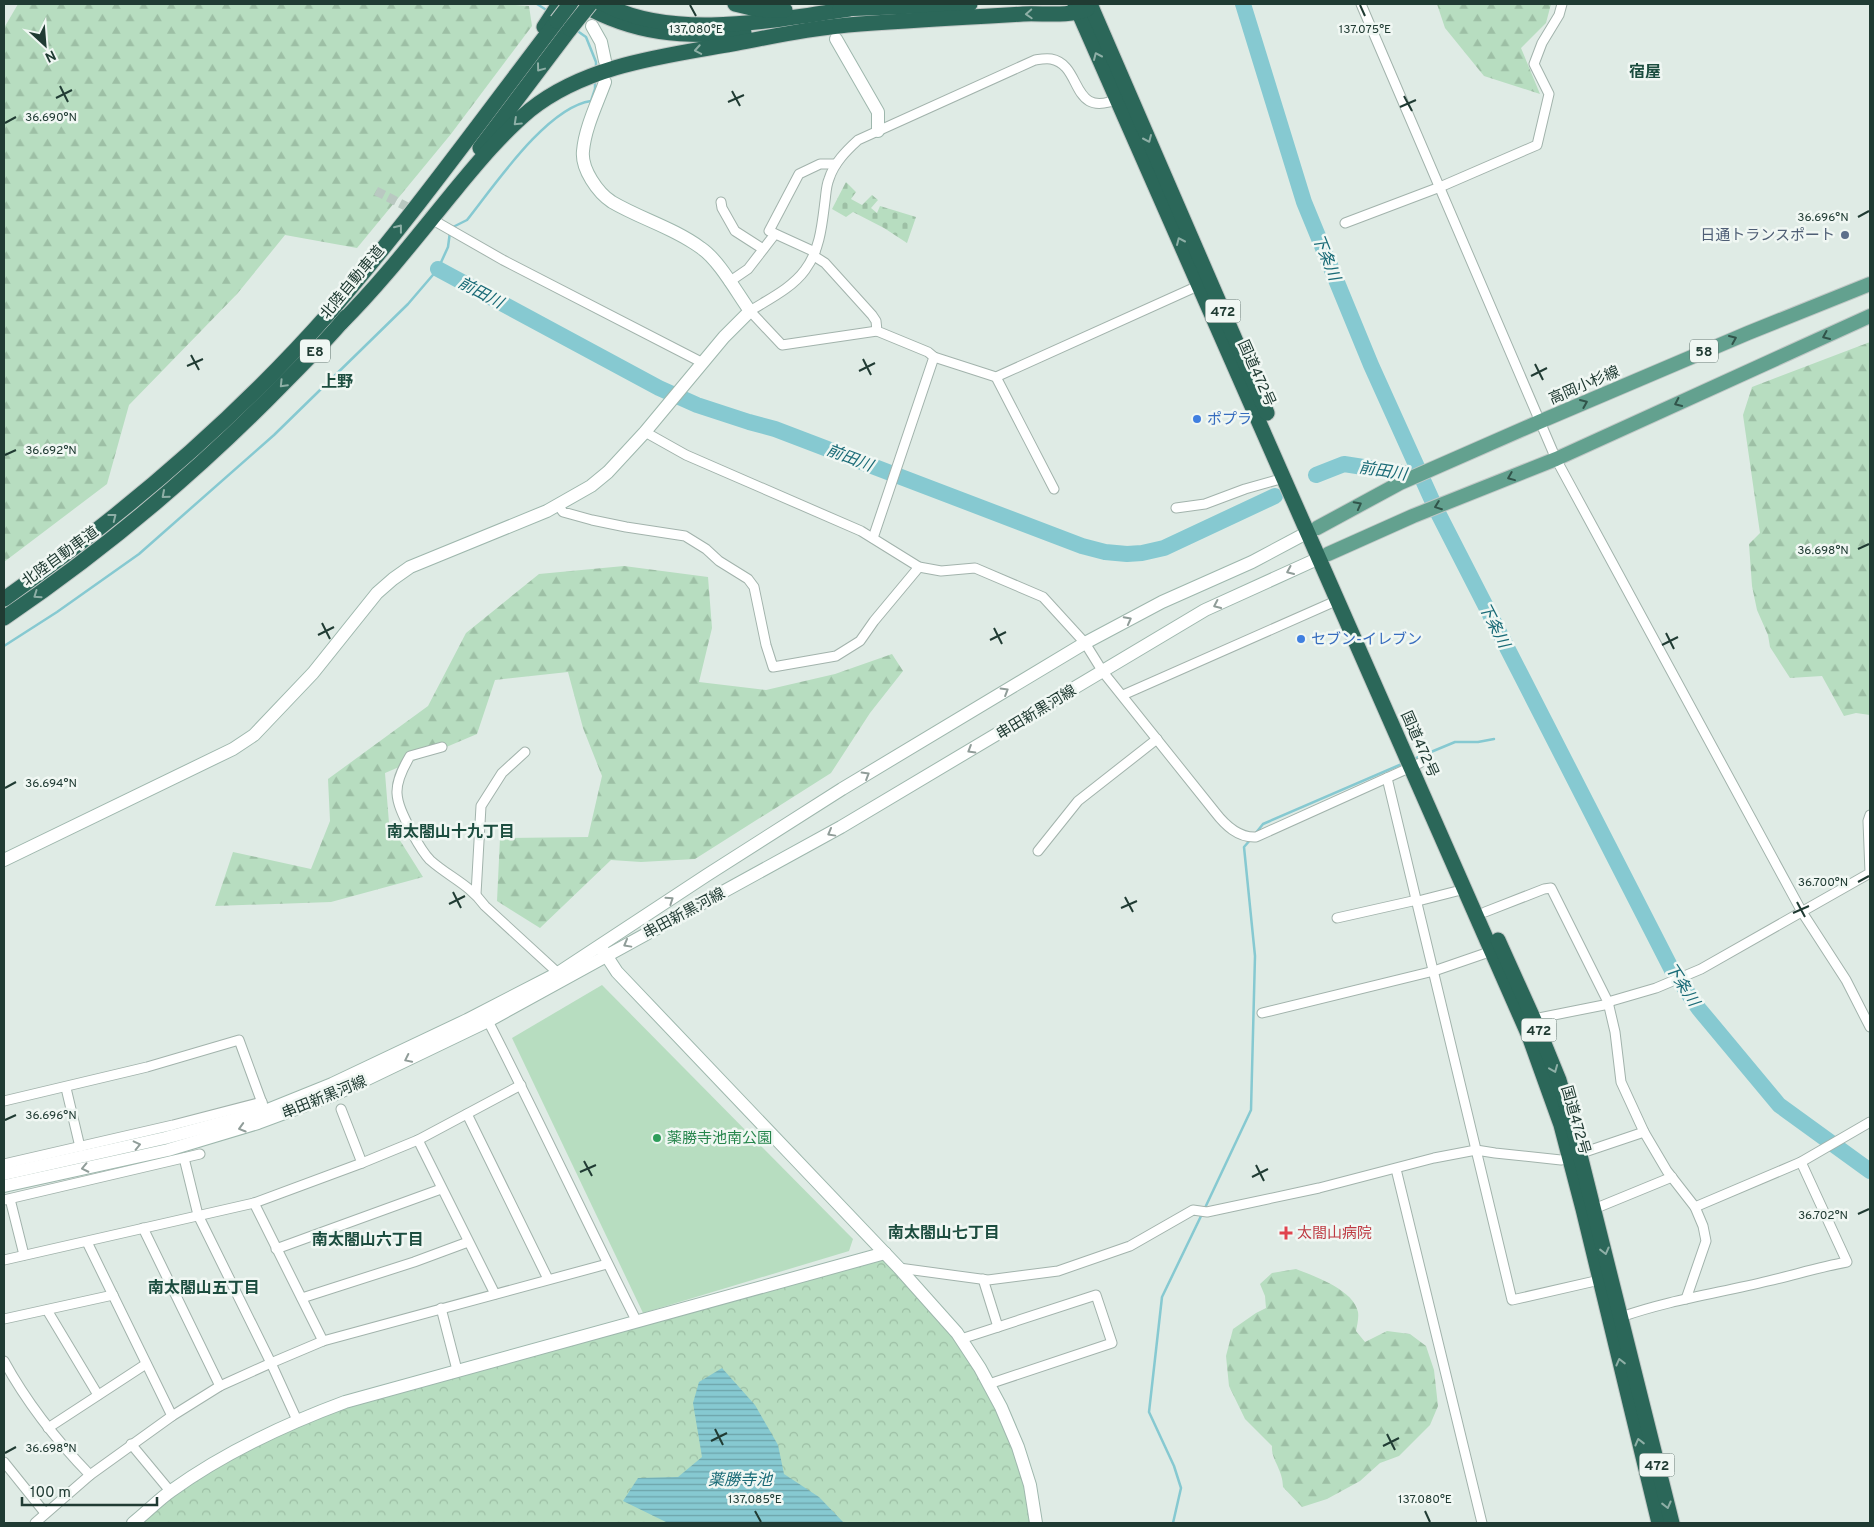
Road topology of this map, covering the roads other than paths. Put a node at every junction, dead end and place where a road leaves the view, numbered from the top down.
1 (570, 4) edge
2 (581, 4) edge
3 (590, 4) edge
4 (604, 4) edge
5 (735, 4) edge
6 (970, 4) edge
7 (1360, 4) edge
8 (1562, 4) edge
9 (1082, 6) edge
10 (849, 9) junction
11 (556, 14) edge
12 (592, 26) dead end
13 (820, 27) junction
14 (836, 39) dead end
15 (605, 60) dead end
16 (605, 82) dead end
17 (1123, 97) junction
18 (878, 131) junction
19 (836, 164) junction
20 (1440, 187) junction
21 (721, 202) dead end
22 (434, 220) tunnel mouth
23 (1345, 223) dead end
24 (776, 234) junction
25 (763, 249) junction
26 (814, 254) junction
27 (729, 282) junction
28 (1870, 284) edge
29 (1200, 285) junction
30 (750, 311) junction
31 (1870, 316) edge
32 (341, 323) junction
33 (877, 331) junction
34 (934, 358) junction
35 (703, 363) junction
36 (996, 377) junction
37 (1539, 422) junction
38 (645, 432) junction
39 (1556, 459) junction
40 (1284, 478) junction
41 (1054, 489) dead end
42 (558, 505) junction
43 (1176, 508) dead end
44 (1312, 530) junction
45 (873, 538) junction
46 (1324, 556) junction
47 (919, 566) junction
48 (4, 598) edge
49 (1338, 600) junction
50 (4, 618) edge
51 (1085, 643) junction
52 (1103, 672) junction
53 (1122, 694) junction
54 (1156, 739) junction
55 (442, 747) dead end
56 (525, 752) dead end
57 (1416, 765) junction
58 (1387, 778) junction
59 (1870, 815) edge
60 (1038, 851) dead end
61 (4, 860) edge
62 (1465, 888) junction
63 (476, 894) junction
64 (1418, 900) junction
65 (1485, 912) junction
66 (1802, 912) junction
67 (1337, 918) dead end
68 (603, 951) junction
69 (1492, 951) junction
70 (1434, 971) junction
71 (558, 973) junction
72 (1609, 1003) junction
73 (1262, 1012) dead end
74 (1534, 1019) junction
75 (488, 1021) junction
76 (1870, 1027) edge
77 (521, 1085) junction
78 (66, 1088) junction
79 (4, 1101) edge
80 (263, 1107) junction
81 (341, 1109) dead end
82 (467, 1114) junction
83 (1870, 1122) edge
84 (1644, 1132) junction
85 (418, 1140) junction
86 (80, 1147) junction
87 (1476, 1150) junction
88 (200, 1154) dead end
89 (1574, 1156) junction
90 (184, 1158) junction
91 (1800, 1162) junction
92 (4, 1164) edge
93 (362, 1164) junction
94 (1396, 1169) junction
95 (4, 1174) edge
96 (1672, 1177) junction
97 (4, 1186) edge
98 (441, 1189) junction
99 (7, 1199) edge
100 (254, 1203) junction
101 (1695, 1207) junction
102 (1594, 1210) junction
103 (198, 1215) junction
104 (142, 1228) junction
105 (87, 1242) junction
106 (468, 1242) junction
107 (276, 1249) junction
108 (885, 1253) junction
109 (24, 1255) junction
110 (4, 1260) edge
111 (607, 1264) junction
112 (899, 1268) junction
113 (1606, 1278) junction
114 (548, 1279) junction
115 (983, 1279) junction
116 (495, 1294) junction
117 (112, 1295) junction
118 (302, 1298) junction
119 (1686, 1299) junction
120 (442, 1308) junction
121 (47, 1310) junction
122 (1621, 1316) junction
123 (4, 1319) edge
124 (636, 1320) junction
125 (998, 1327) junction
126 (961, 1339) junction
127 (323, 1341) junction
128 (271, 1363) junction
129 (146, 1364) junction
130 (5, 1367) edge
131 (457, 1370) junction
132 (989, 1384) junction
133 (220, 1386) junction
134 (98, 1395) junction
135 (172, 1416) junction
136 (297, 1420) junction
137 (48, 1428) junction
138 (131, 1444) junction
139 (4, 1462) edge
140 (90, 1475) junction
141 (170, 1492) junction
142 (45, 1513) junction
143 (35, 1523) edge
144 (134, 1523) edge
145 (1036, 1523) edge
146 (1482, 1523) edge
147 (1659, 1523) edge
148 (1672, 1523) edge

1 - 11 highway, 北陸自動車道 / E8, bridge
2 - 13 highway
3 -> 32 highway, 北陸自動車道 / E8, bridge
4 - 10 highway
5 - 10 highway
6 - 10 highway
7 - 20 street
8 - 20 street
9 -> 13 highway
9 - 17 highway, 国道472号 / 472
48 -> 11 highway, 北陸自動車道 / E8
12 - 15 street
13 -> 32 highway
14 - 18 street
16 - 27 street
17 - 18 street
29 -> 17 highway, 国道472号 / 472
17 -> 44 highway, 国道472号 / 472
18 - 19 street
19 - 24 street
19 - 26 street
20 - 23 street
20 - 37 street
21 - 25 street
22 - 35 street
24 - 25 street
24 - 26 street
25 - 27 street
26 - 30 street
26 - 33 street
27 - 30 street
37 -> 28 main road, 高岡小杉線 / 58
29 - 36 street
29 - 40 highway, 国道472号 / 472
30 - 33 street
30 - 35 street
31 -> 39 main road, 58
32 -> 50 highway, 北陸自動車道 / E8
33 - 34 street
34 - 36 street
34 - 45 street
35 - 38 street
36 - 41 street
37 - 39 street
44 -> 37 main road, 高岡小杉線 / 58
38 - 42 street
38 - 45 street
39 -> 46 main road, 58
39 - 66 street
40 - 43 street
40 - 44 highway, 国道472号 / 472
42 - 47 street
42 - 61 street
44 - 46 highway, 国道472号 / 472
51 -> 44 street, 串田新黒河線
45 - 47 street
46 - 49 highway, 国道472号 / 472
46 -> 52 street, 串田新黒河線
46 - 57 highway, 国道472号 / 472
47 - 51 street
49 - 53 street
49 - 57 highway, 国道472号 / 472
51 - 52 street
68 -> 51 street, 串田新黒河線
52 - 53 street
52 -> 68 street, 串田新黒河線
53 - 54 street
54 - 58 street
54 - 60 street
55 - 63 street
56 - 63 street
57 - 58 street
57 - 62 highway, 国道472号 / 472
57 - 65 highway, 国道472号 / 472
58 - 64 street
59 - 66 street
62 - 64 street
62 - 69 highway, 国道472号 / 472
63 - 71 street
64 - 67 street
64 - 70 street
65 - 72 street
65 - 74 highway, 国道472号 / 472
66 - 72 street
66 - 76 street
68 - 71 street, 串田新黒河線
68 - 75 street, 串田新黒河線
68 - 108 street
69 - 70 street
69 - 89 highway, 国道472号 / 472
70 - 73 street
70 - 87 street
71 - 80 street, 串田新黒河線
72 - 74 street
72 - 84 street
74 -> 89 highway, 国道472号 / 472
75 - 77 street
75 -> 97 street, 串田新黒河線
77 - 82 street
77 - 111 street
78 - 79 street
78 - 80 street
78 - 86 street
80 - 86 street
95 -> 80 street, 串田新黒河線
81 - 93 street
82 - 85 street
82 - 114 street
83 - 91 street
84 - 89 street
84 - 96 street
85 - 93 street
85 - 98 street
86 - 92 street
87 - 89 street
87 - 94 street
87 - 113 street
88 - 90 street
89 - 102 highway, 国道472号 / 472
89 - 113 highway, 国道472号 / 472
90 - 99 street
90 - 103 street
91 - 101 street
91 - 119 street
93 - 100 street
94 - 115 street
94 - 146 street
96 - 101 street
96 - 102 street
98 - 106 street
98 - 107 street
99 - 109 street
100 - 103 street
100 - 107 street
101 - 119 street
102 -> 113 highway, 国道472号 / 472
103 - 104 street
103 - 128 street
104 - 105 street
104 - 133 street
105 - 109 street
105 - 117 street
106 - 116 street
106 - 118 street
107 - 118 street
108 - 112 street
108 - 124 street
109 - 110 street
111 - 114 street
111 - 124 street
112 - 115 street
112 - 126 street
113 - 122 highway, 国道472号 / 472
147 -> 113 highway, 国道472号 / 472
114 - 116 street
115 - 125 street
116 - 120 street
117 - 121 street
117 - 129 street
118 - 127 street
119 - 122 street
120 - 127 street
120 - 131 street
121 - 123 street
121 - 134 street
122 -> 148 highway, 国道472号 / 472
124 - 131 street
125 - 126 street
125 - 132 street
126 - 132 street
127 - 128 street
128 - 133 street
128 - 136 street
129 - 134 street
129 - 135 street
130 - 137 street
131 - 136 street
132 - 145 street
133 - 135 street
134 - 137 street
135 - 138 street
136 - 141 street
137 - 140 street
138 - 140 street
138 - 141 street
139 - 142 street
140 - 142 street
141 - 144 street
142 - 143 street

